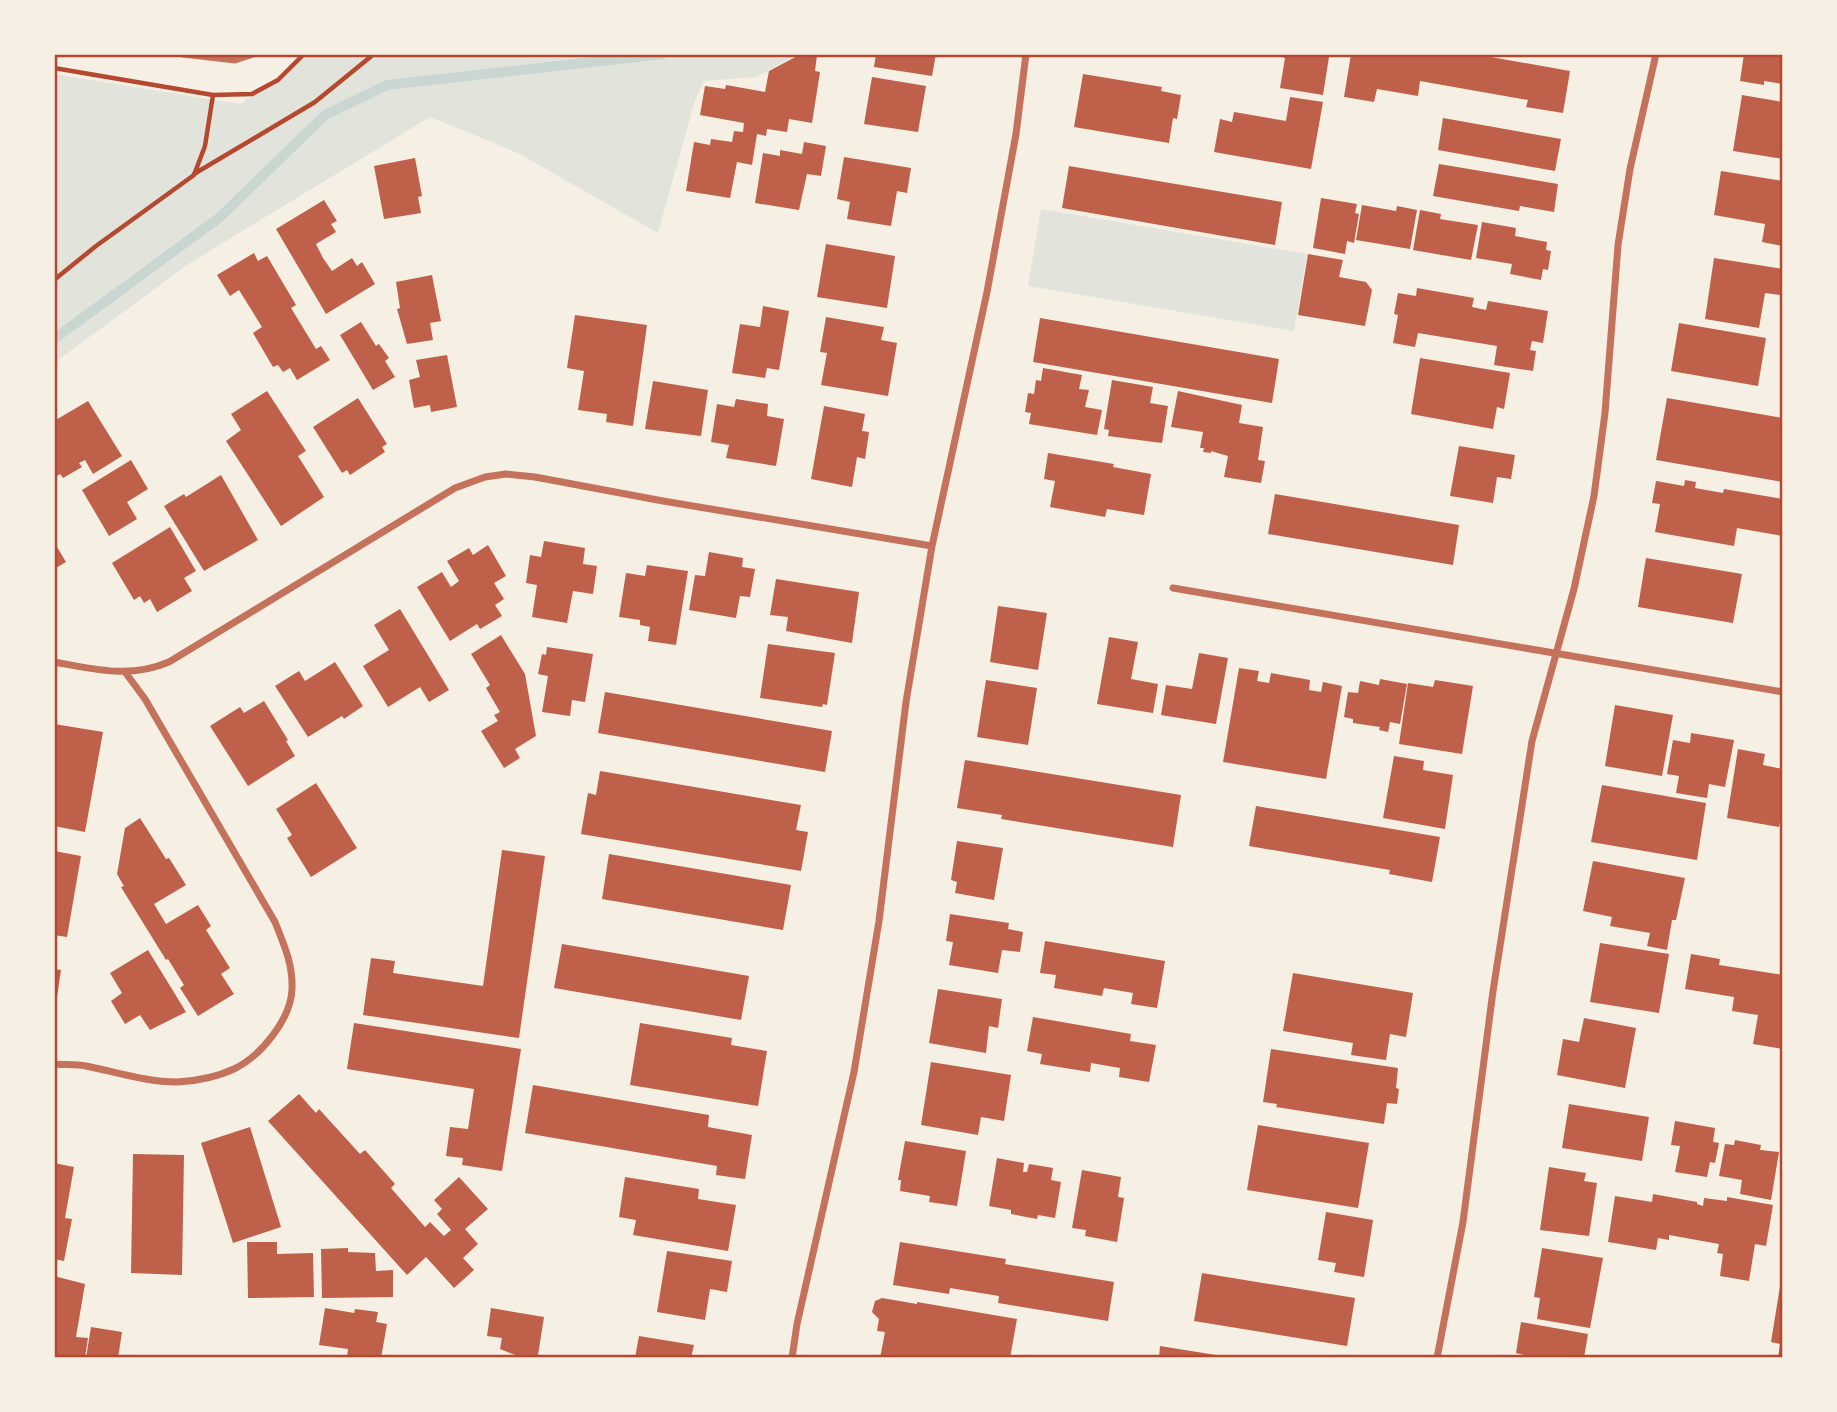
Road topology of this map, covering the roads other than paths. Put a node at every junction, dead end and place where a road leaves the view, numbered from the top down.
1 (183, 54) edge
2 (253, 54) edge
3 (1026, 54) edge
4 (1656, 54) edge
5 (932, 545) junction
6 (1173, 588) dead end
7 (1554, 653) junction
8 (54, 662) edge
9 (125, 672) junction
10 (1783, 692) edge
11 (54, 1064) edge
12 (792, 1358) edge
13 (1437, 1358) edge

1 - 2 street
3 - 5 street
4 - 7 street
5 - 9 street
5 - 12 street
6 - 7 street
7 - 10 street
7 - 13 street
8 - 9 street
9 - 11 street

